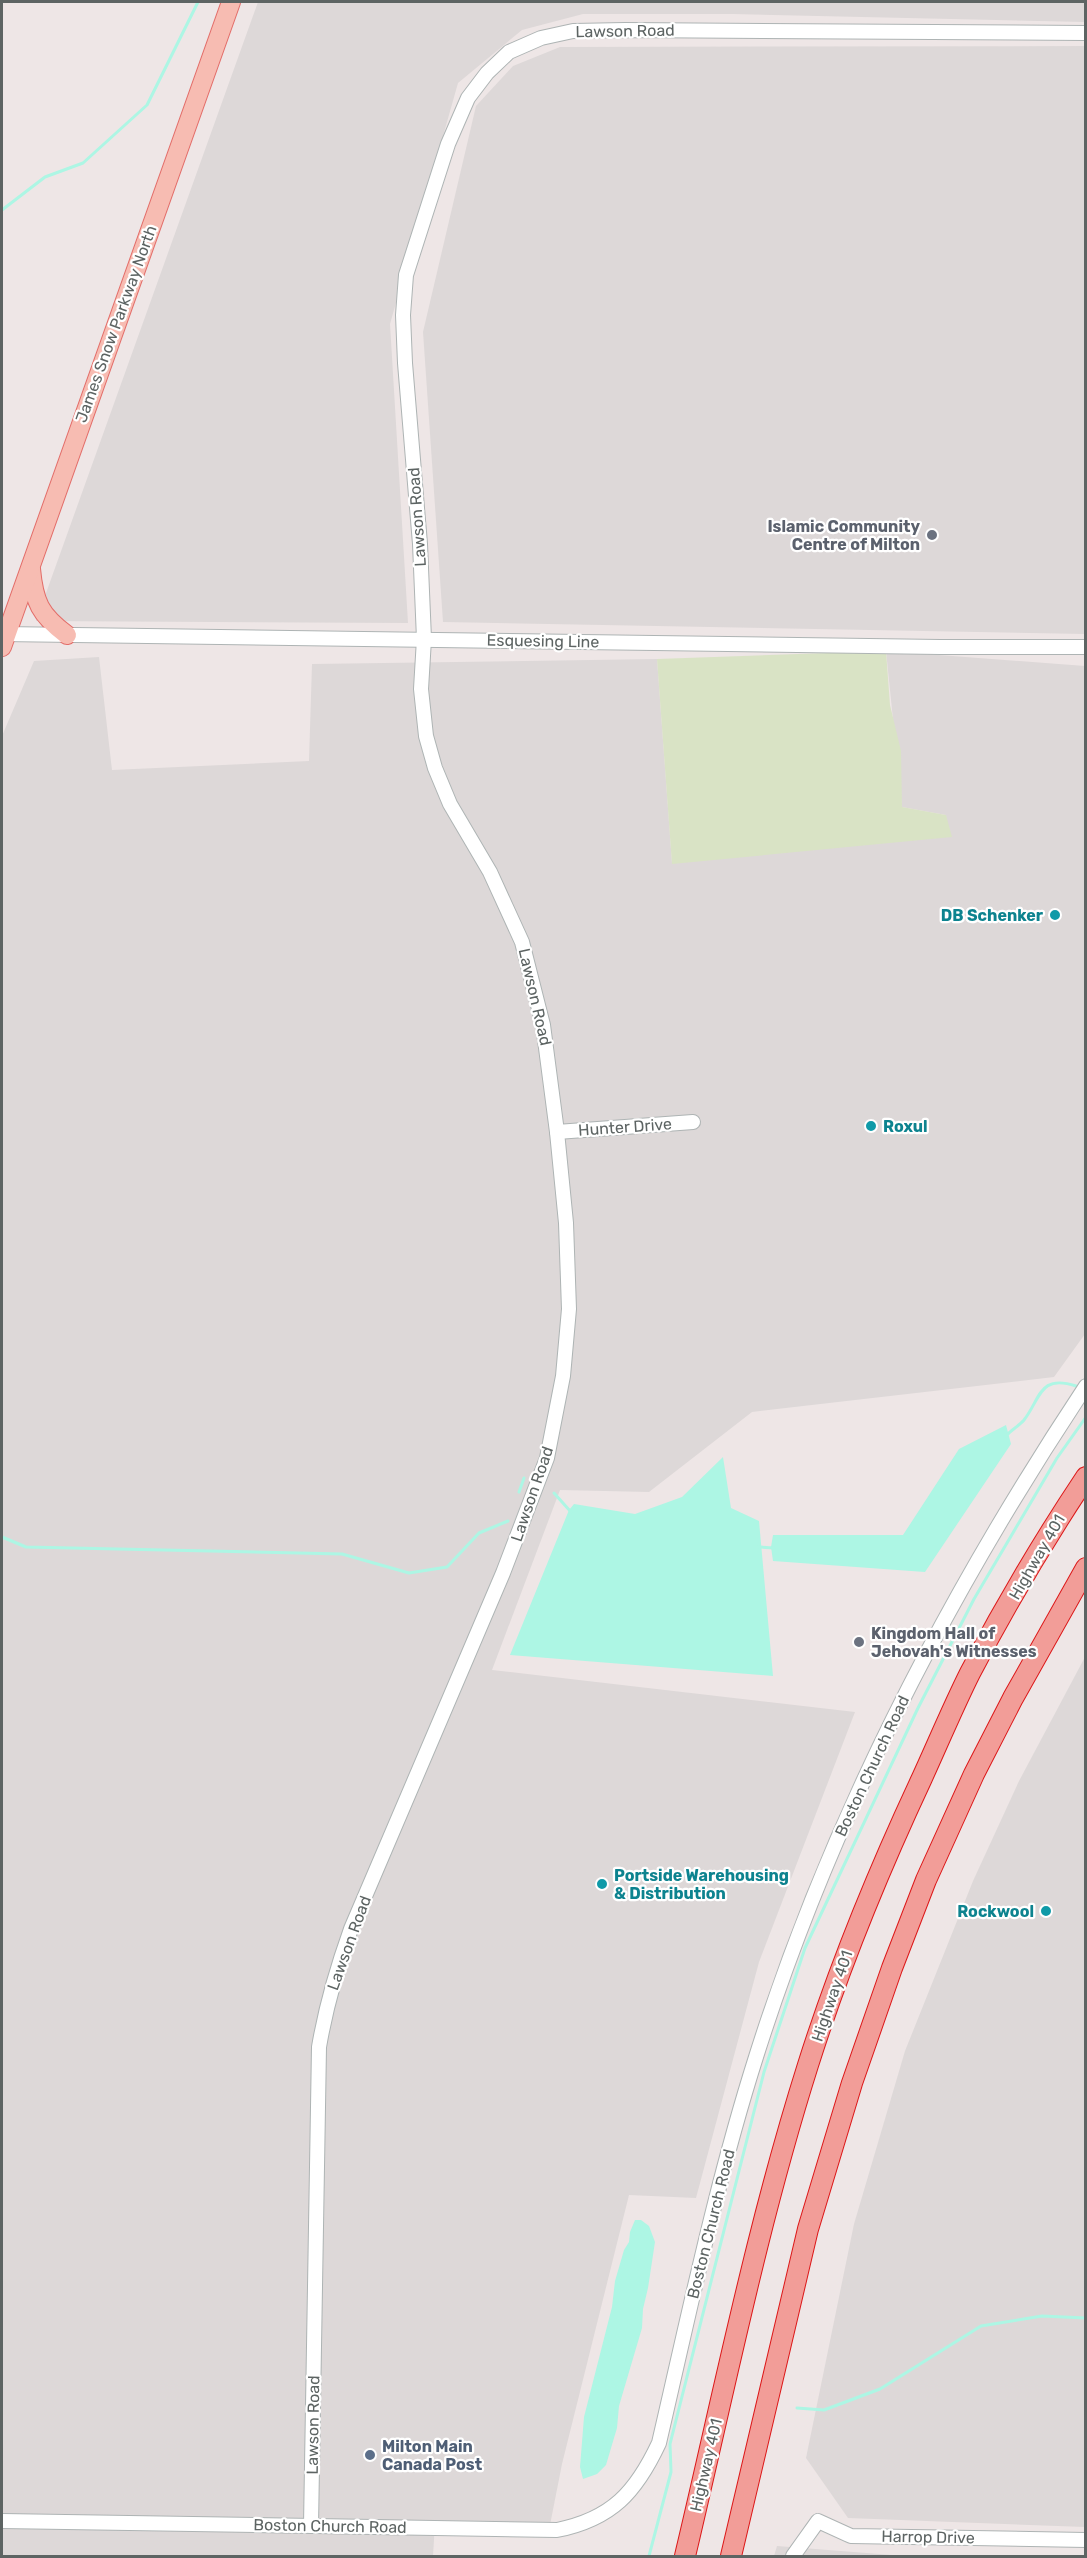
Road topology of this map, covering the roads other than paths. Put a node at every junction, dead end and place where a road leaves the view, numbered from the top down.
1 (231, 2) edge
2 (1086, 33) edge
3 (30, 564) junction
4 (67, 635) junction
5 (3, 638) edge
6 (424, 639) junction
7 (1086, 646) edge
8 (693, 1122) dead end
9 (558, 1132) junction
10 (1086, 1386) edge
11 (1086, 1477) edge
12 (1086, 1569) edge
13 (2, 2521) edge
14 (311, 2526) junction
15 (1086, 2540) edge
16 (685, 2556) edge
17 (731, 2556) edge
18 (793, 2556) edge

1 - 3 main road, James Snow Parkway North
2 - 6 street, Lawson Road
3 - 4 main road
3 - 5 main road, James Snow Parkway North
4 - 5 street, Esquesing Line
4 - 6 street, Esquesing Line
6 - 7 street, Esquesing Line
6 - 9 street, Lawson Road
8 - 9 street, Hunter Drive
9 - 14 street, Lawson Road
10 - 14 street, Boston Church Road
11 - 16 highway, Highway 401
12 - 17 highway
13 - 14 street, Boston Church Road
15 - 18 street, Harrop Drive

